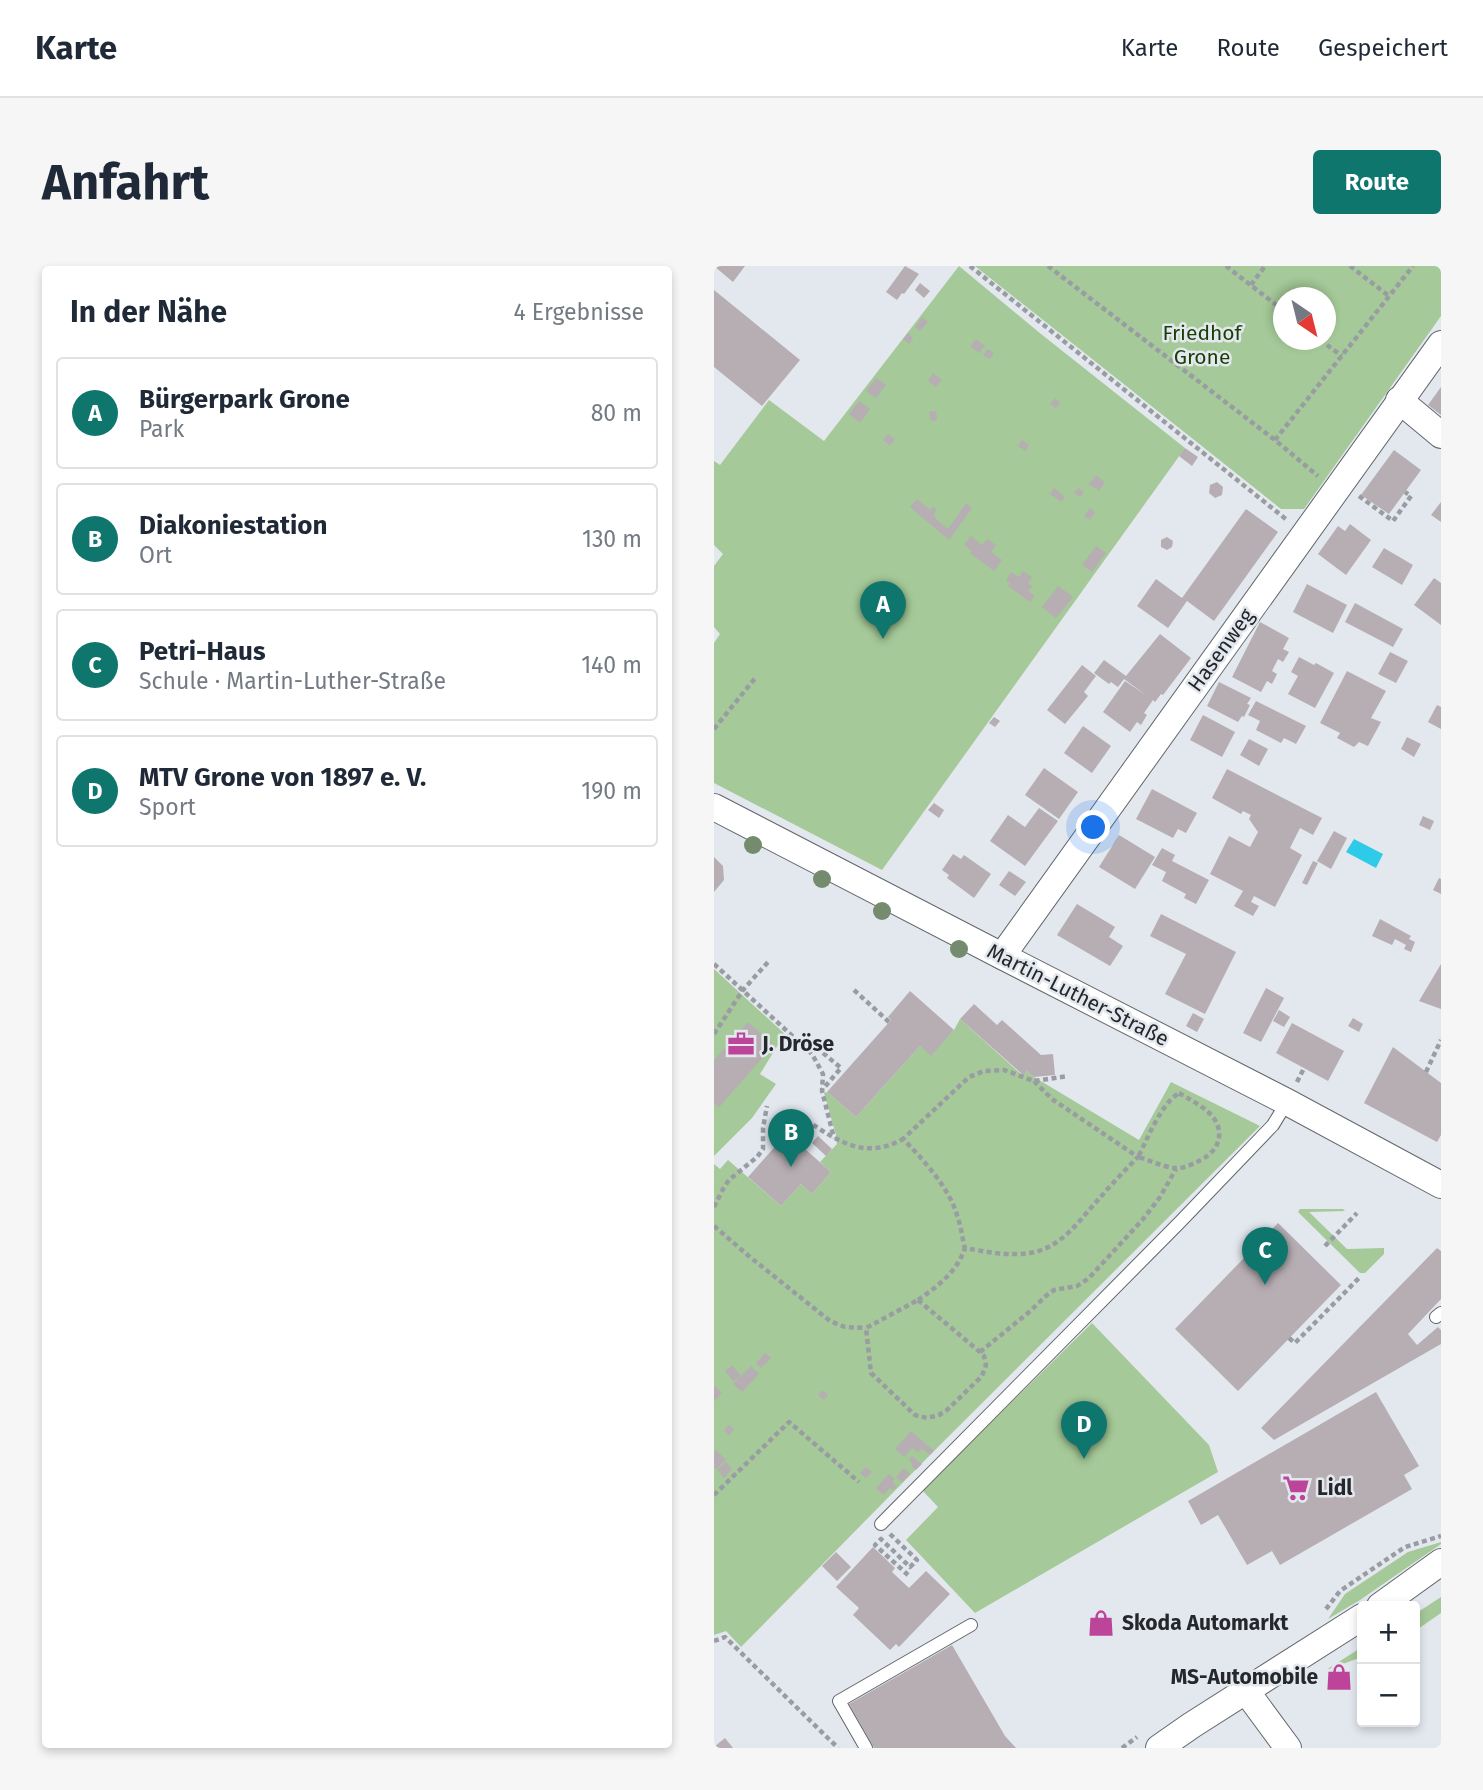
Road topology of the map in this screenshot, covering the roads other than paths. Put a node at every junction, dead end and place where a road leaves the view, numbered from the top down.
1 (1441, 344) edge
2 (1399, 400) junction
3 (1441, 435) edge
4 (714, 807) edge
5 (1002, 956) junction
6 (1287, 1102) junction
7 (1441, 1185) edge
8 (881, 1524) road end
9 (1441, 1562) edge
10 (1387, 1601) edge
11 (1357, 1621) edge
12 (971, 1625) dead end
13 (1246, 1691) junction
14 (866, 1748) edge
15 (1159, 1748) edge
16 (1288, 1748) edge

1 - 2 street, Hasenweg
2 - 3 street
2 - 5 street, Hasenweg
4 - 5 street, Martin-Luther-Straße
5 - 6 street, Martin-Luther-Straße
6 - 7 street, Martin-Luther-Straße
6 - 8 lane
9 - 10 street
11 - 13 street
12 - 14 lane
13 - 15 street
13 - 16 street

